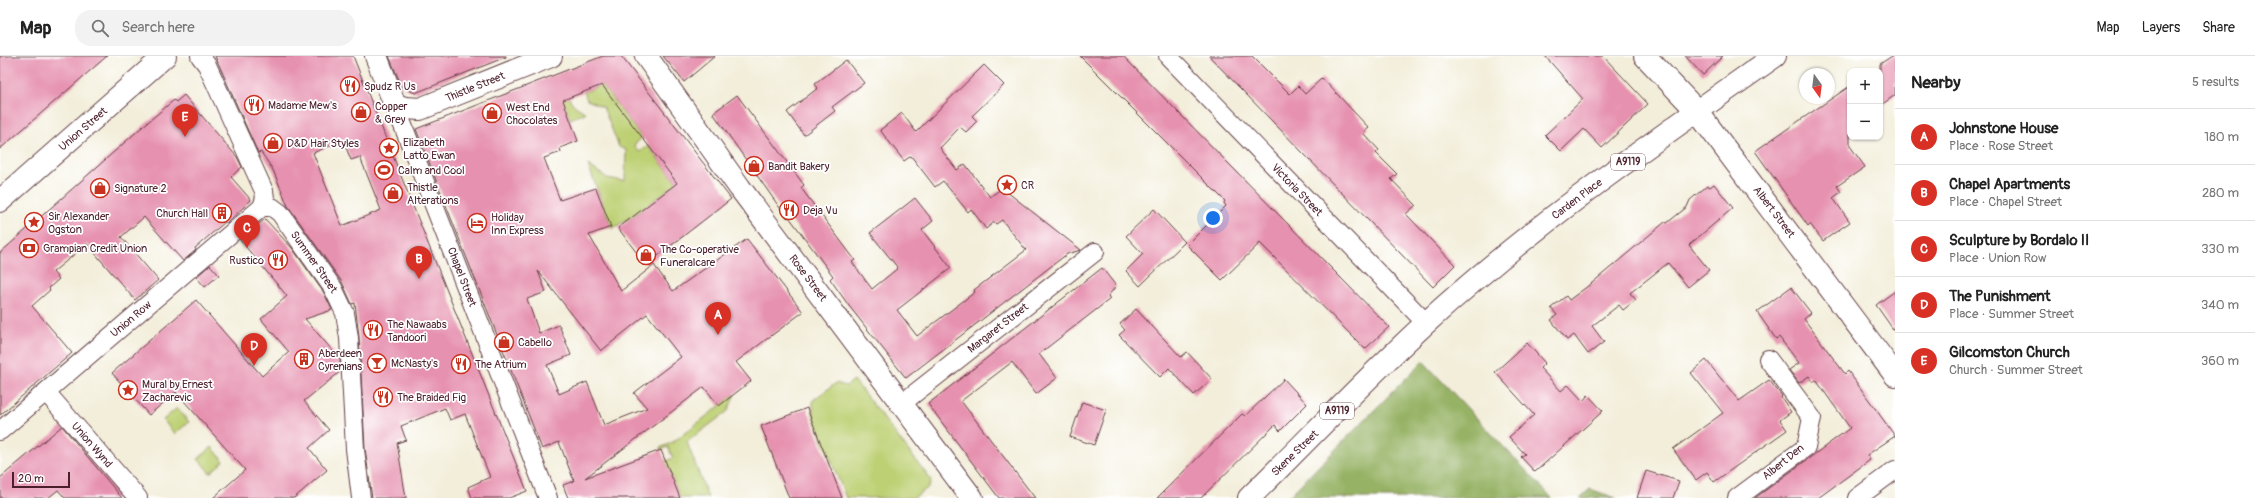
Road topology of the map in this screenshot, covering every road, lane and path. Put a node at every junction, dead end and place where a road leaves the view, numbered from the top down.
1 (165, 56) edge
2 (200, 56) edge
3 (376, 56) edge
4 (551, 56) edge
5 (646, 56) edge
6 (1168, 56) edge
7 (1645, 56) edge
8 (1775, 56) edge
9 (395, 105) junction
10 (420, 109) junction
11 (1697, 111) junction
12 (406, 132) junction
13 (0, 201) edge
14 (262, 207) junction
15 (1096, 252) dead end
16 (1426, 323) junction
17 (1768, 359) dead end
18 (1895, 375) edge
19 (46, 392) junction
20 (901, 404) junction
21 (0, 431) edge
22 (1895, 470) edge
23 (966, 496) edge
24 (138, 498) edge
25 (361, 498) edge
26 (548, 498) edge
27 (1249, 498) edge
28 (1737, 498) edge
29 (1857, 498) edge

1 - 13 street, Union Street
2 - 14 street
3 - 9 street, Chapel Street
4 - 10 street, Thistle Street
5 - 20 street, Rose Street
6 - 16 street, Victoria Street
7 - 11 street, Albert Street
8 - 11 street, Carden Place / A9119
9 - 10 street, Thistle Street
9 - 12 street, Chapel Street
10 - 12 street
11 - 16 street, Carden Place / A9119
11 - 18 street, Albert Street
12 - 26 street, Chapel Street
14 - 19 street, Union Row
14 - 25 street, Summer Street
15 - 20 street, Margaret Street
16 - 27 street, Skene Street / A9119
17 - 28 street, Albert Den
19 - 21 street, Union Row
19 - 24 street, Union Wynd
20 - 23 street, Rose Street
22 - 29 street

